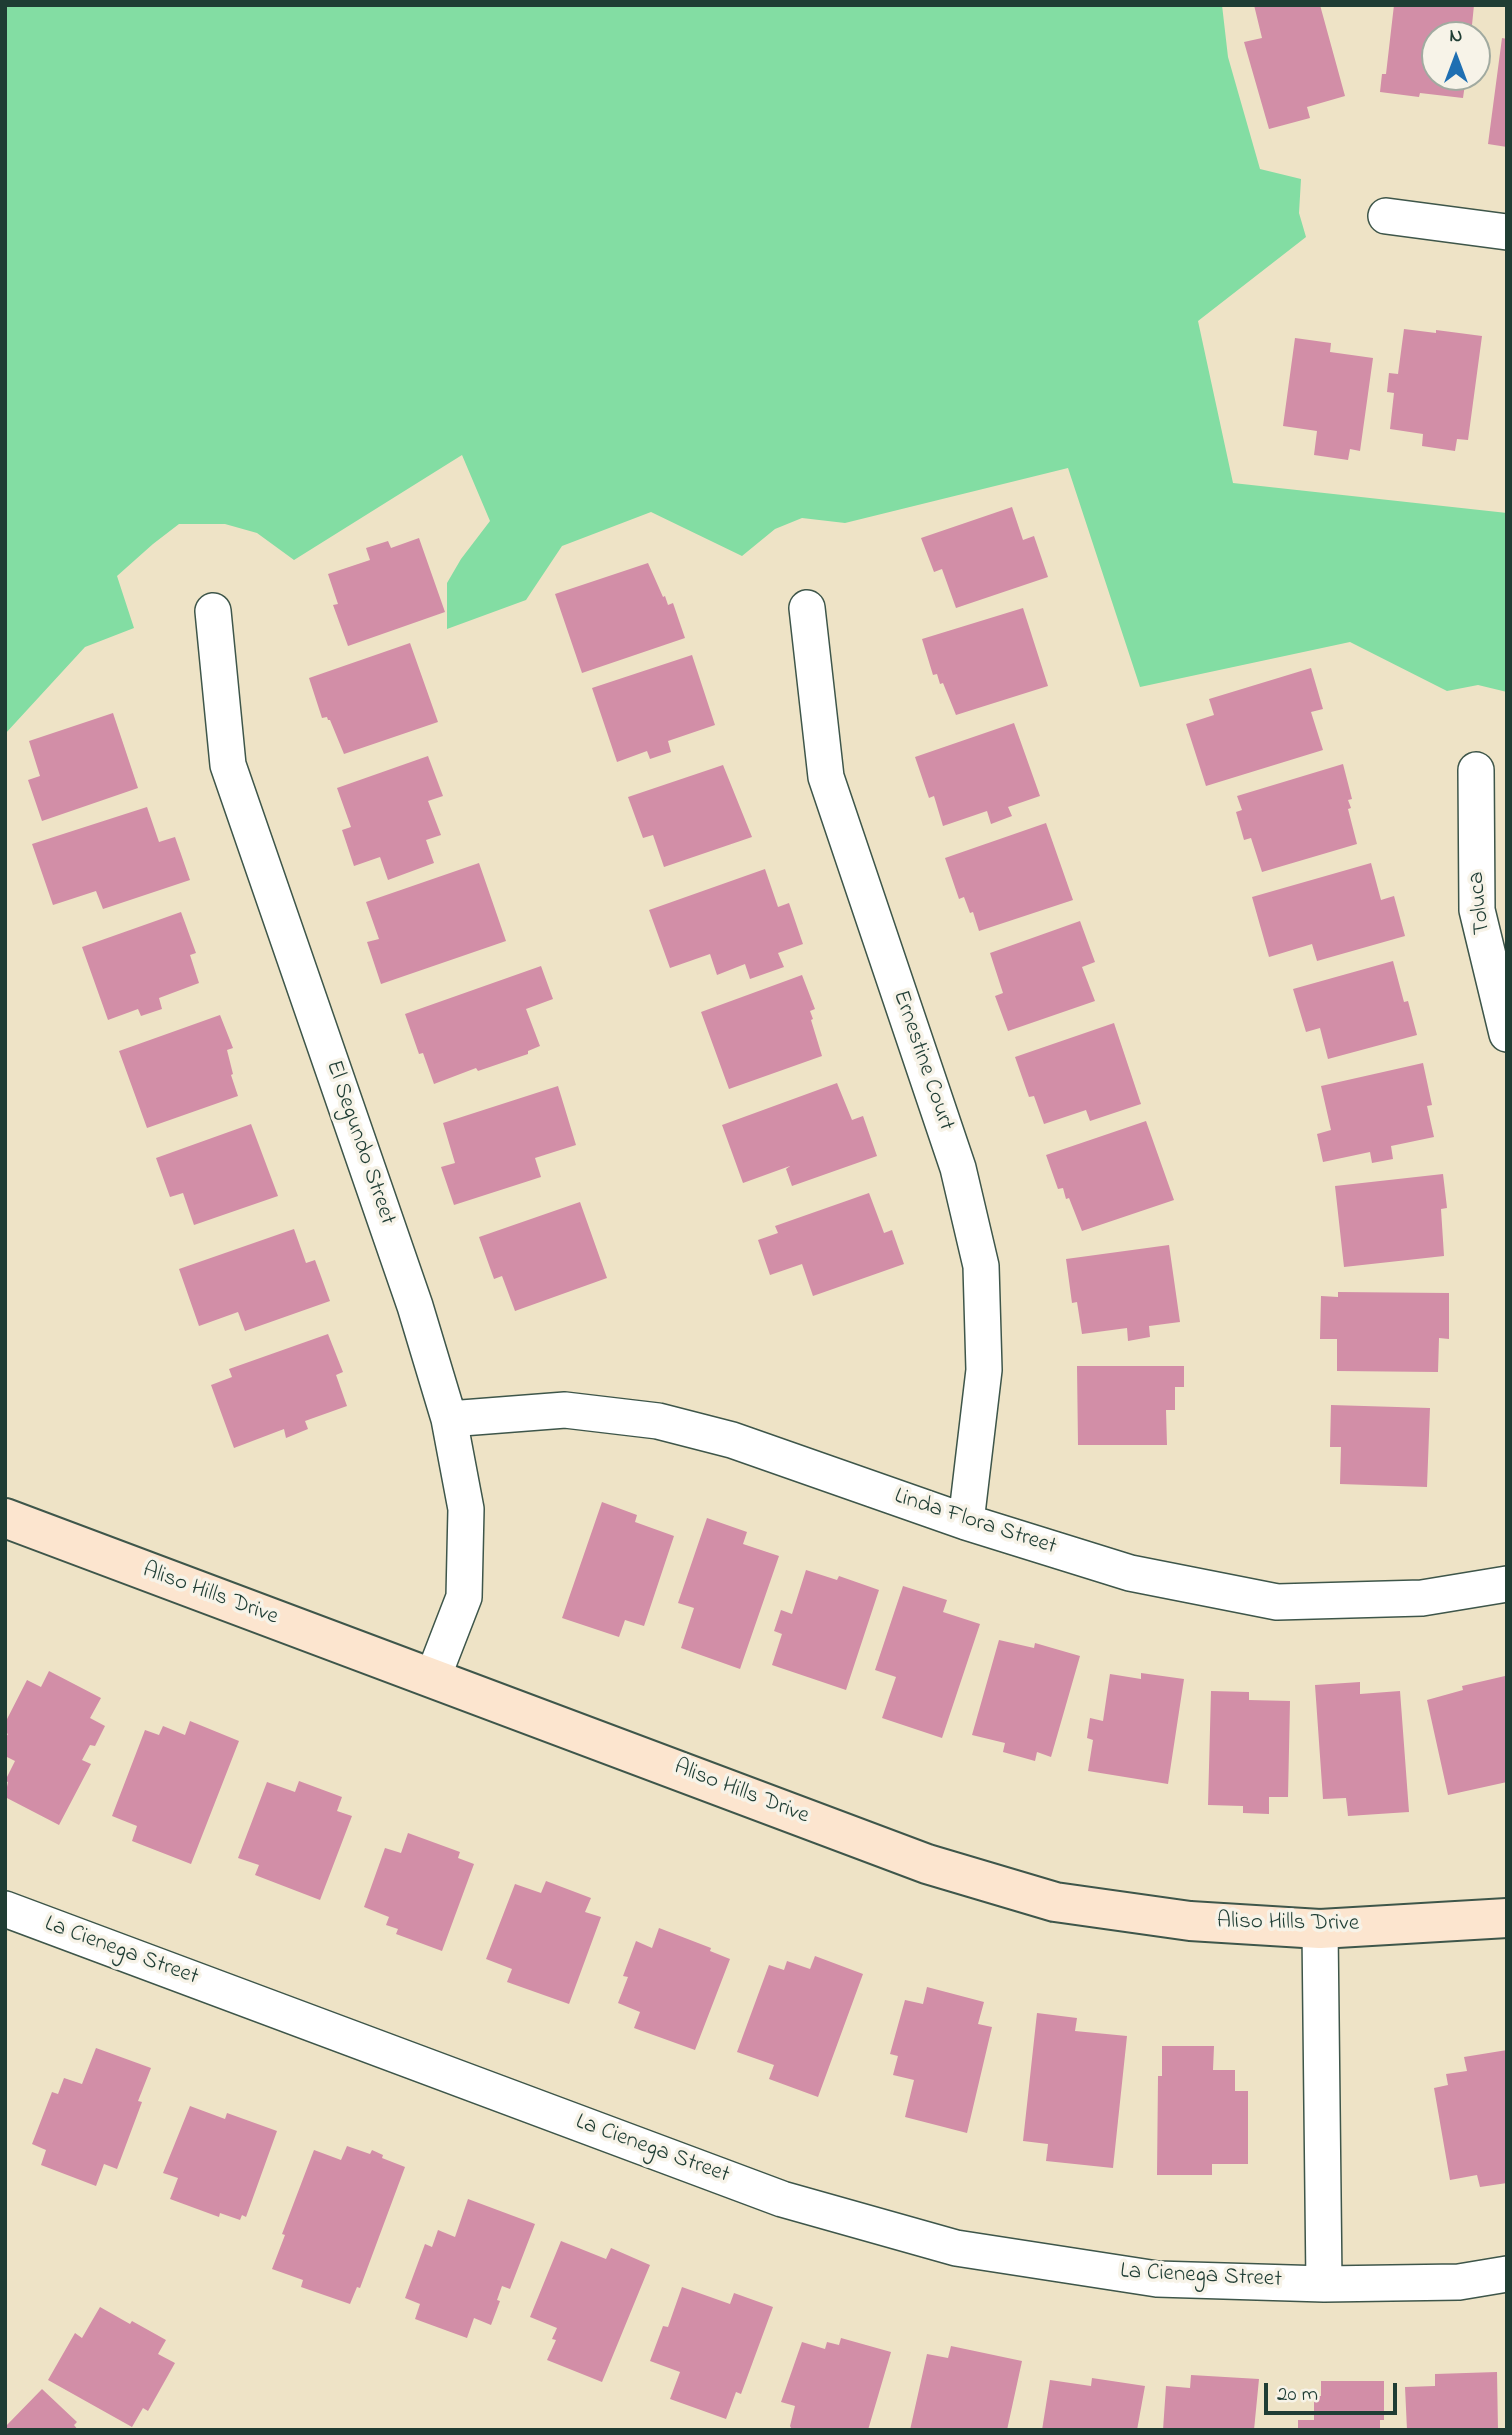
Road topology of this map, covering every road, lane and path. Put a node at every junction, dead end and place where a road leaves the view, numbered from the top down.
1 (1386, 216) dead end
2 (1507, 232) edge
3 (807, 608) dead end
4 (213, 611) dead end
5 (1476, 770) dead end
6 (1507, 1034) edge
7 (449, 1419) junction
8 (5, 1518) edge
9 (966, 1522) junction
10 (1507, 1584) edge
11 (433, 1677) junction
12 (5, 1909) edge
13 (1507, 1918) edge
14 (1320, 1929) junction
15 (1507, 2274) edge
16 (1324, 2284) junction

1 - 2 street
3 - 9 street, Ernestine Court
4 - 7 street, El Segundo Street
5 - 6 street, Toluca
7 - 9 street, Linda Flora Street
7 - 11 street, El Segundo Street
8 - 11 street, Aliso Hills Drive
9 - 10 street, Linda Flora Street
11 - 14 street, Aliso Hills Drive
12 - 16 street, La Cienega Street
13 - 14 street, Aliso Hills Drive
14 - 16 street
15 - 16 street, La Cienega Street

